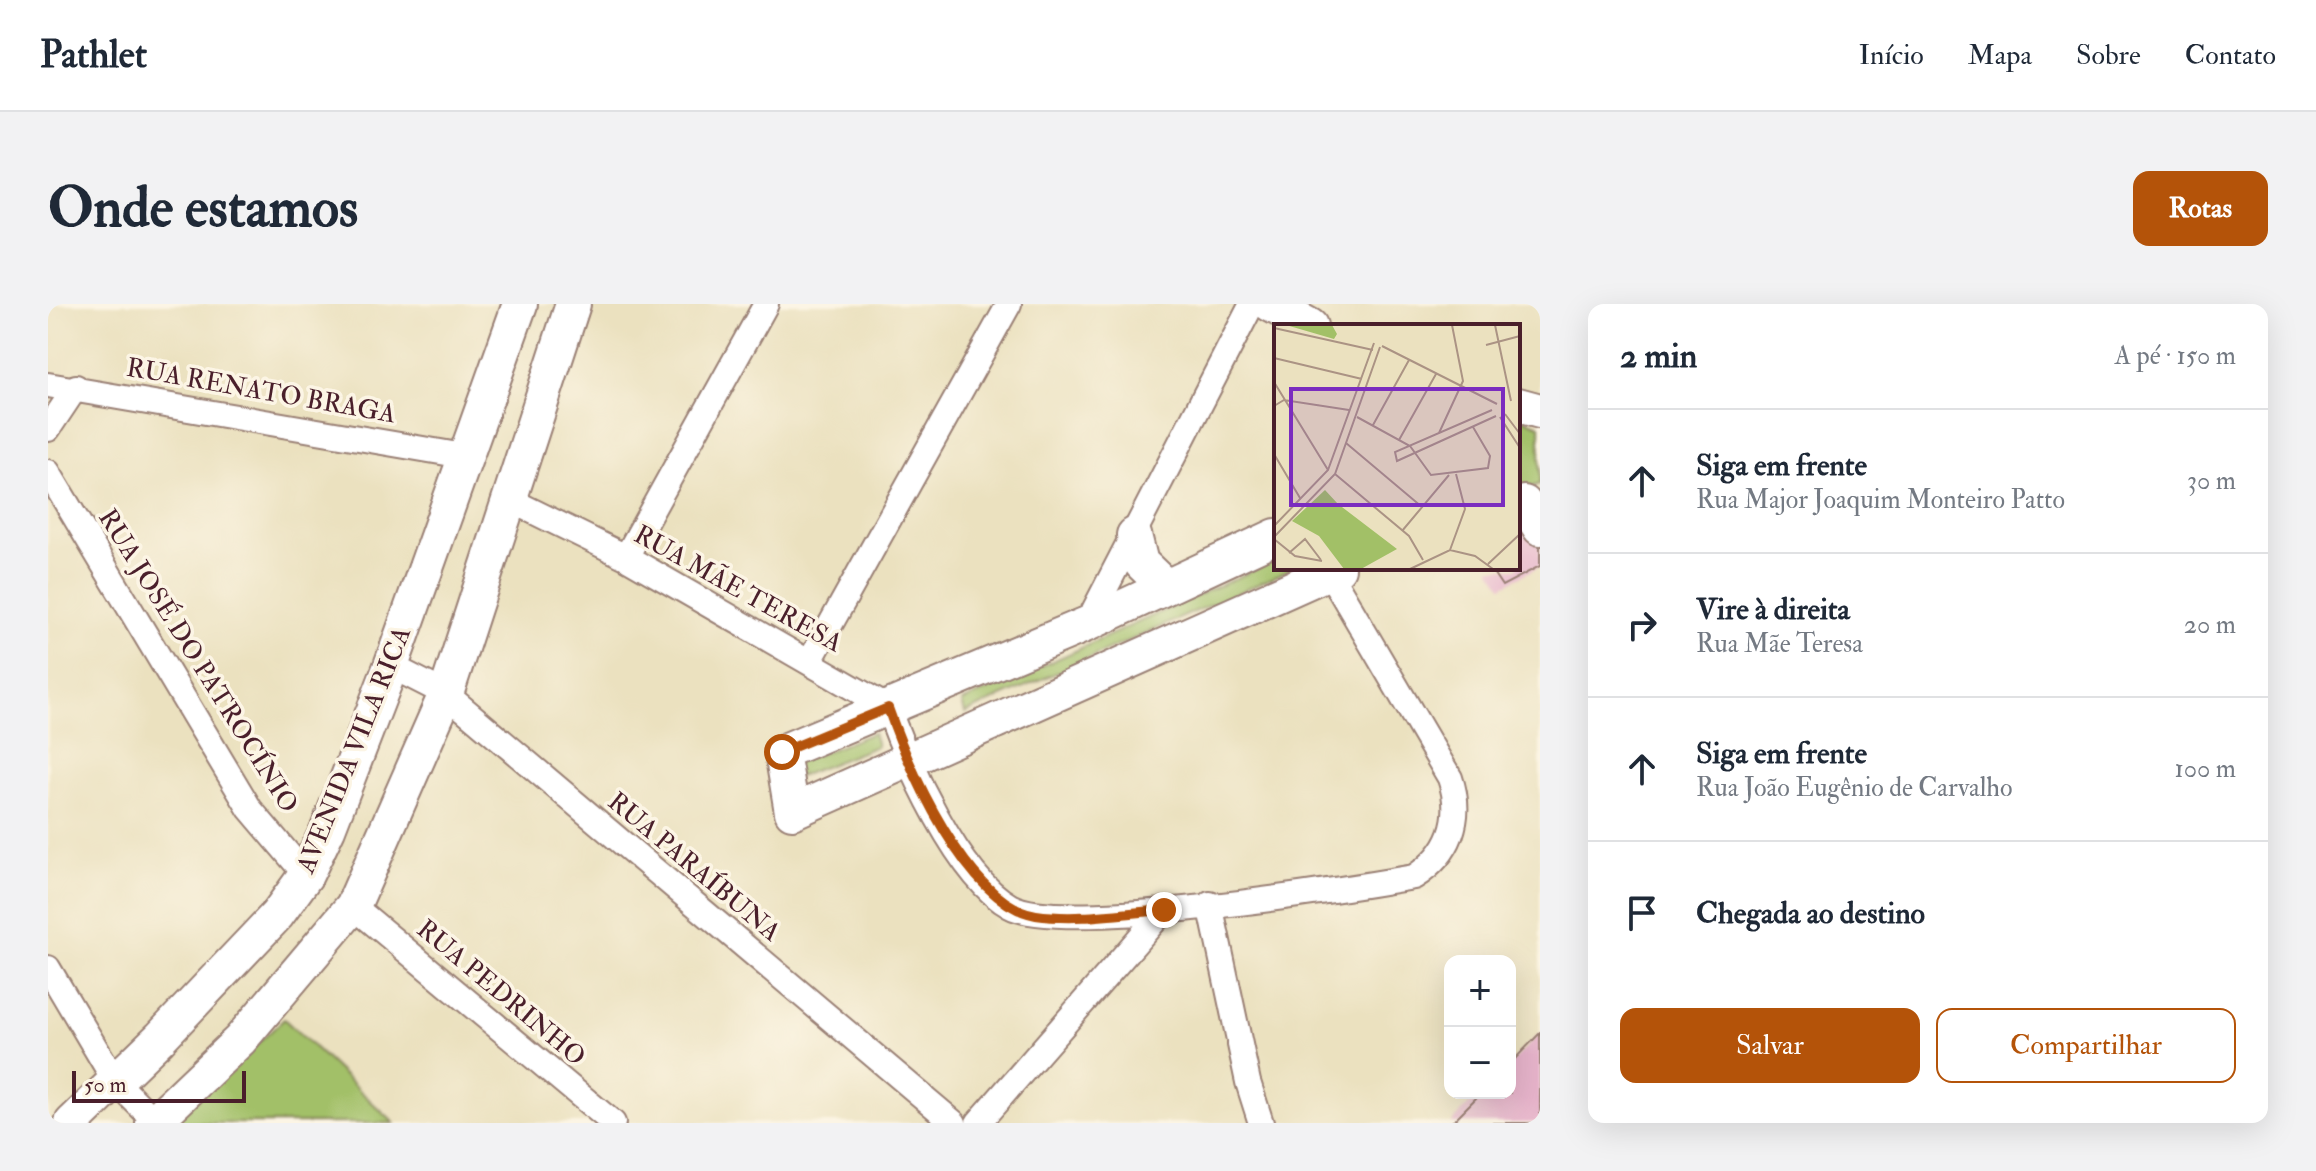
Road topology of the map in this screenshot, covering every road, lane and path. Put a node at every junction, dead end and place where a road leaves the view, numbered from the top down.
1 (520, 304) edge
2 (573, 304) edge
3 (766, 304) edge
4 (1009, 304) edge
5 (1252, 304) edge
6 (1270, 304) edge
7 (1306, 324) edge
8 (48, 385) edge
9 (76, 387) junction
10 (48, 429) edge
11 (464, 456) junction
12 (48, 472) edge
13 (508, 499) junction
14 (1134, 535) junction
15 (1274, 537) edge
16 (626, 557) junction
17 (1334, 570) edge
18 (1166, 587) junction
19 (1087, 624) junction
20 (810, 661) junction
21 (391, 666) junction
22 (446, 694) junction
23 (888, 708) junction
24 (907, 760) junction
25 (300, 884) junction
26 (1210, 904) junction
27 (1164, 910) junction
28 (346, 915) junction
29 (48, 968) edge
30 (115, 1081) junction
31 (154, 1122) edge
32 (72, 1123) edge
33 (613, 1123) edge
34 (954, 1123) edge
35 (978, 1123) edge
36 (1261, 1123) edge

1 - 11 main road, AVENIDA VILA RICA
2 - 13 main road
3 - 16 street
4 - 20 street
5 - 14 street
6 - 7 main road
8 - 9 street, RUA RENATO BRAGA
9 - 10 street
9 - 11 street, RUA RENATO BRAGA
11 - 21 main road, AVENIDA VILA RICA
12 - 25 street, RUA JOSÉ DO PATROCÍNIO
13 - 16 street, RUA MÃE TERESA
13 - 22 main road
14 - 18 main road
14 - 19 street
15 - 18 main road
16 - 20 street, RUA MÃE TERESA
17 - 24 main road
17 - 26 street
18 - 19 main road
19 - 23 main road
20 - 23 street, RUA MÃE TERESA
21 - 22 street, RUA PARAÍBUNA
21 - 25 main road, AVENIDA VILA RICA
22 - 28 main road
22 - 34 street, RUA PARAÍBUNA
23 - 24 street
23 - 24 main road
24 - 27 street
25 - 28 main road
25 - 30 main road, AVENIDA VILA RICA
26 - 27 street
26 - 36 street
27 - 35 street
28 - 31 main road
28 - 33 street, RUA PEDRINHO
29 - 30 street
30 - 31 street
30 - 32 main road, AVENIDA VILA RICA

